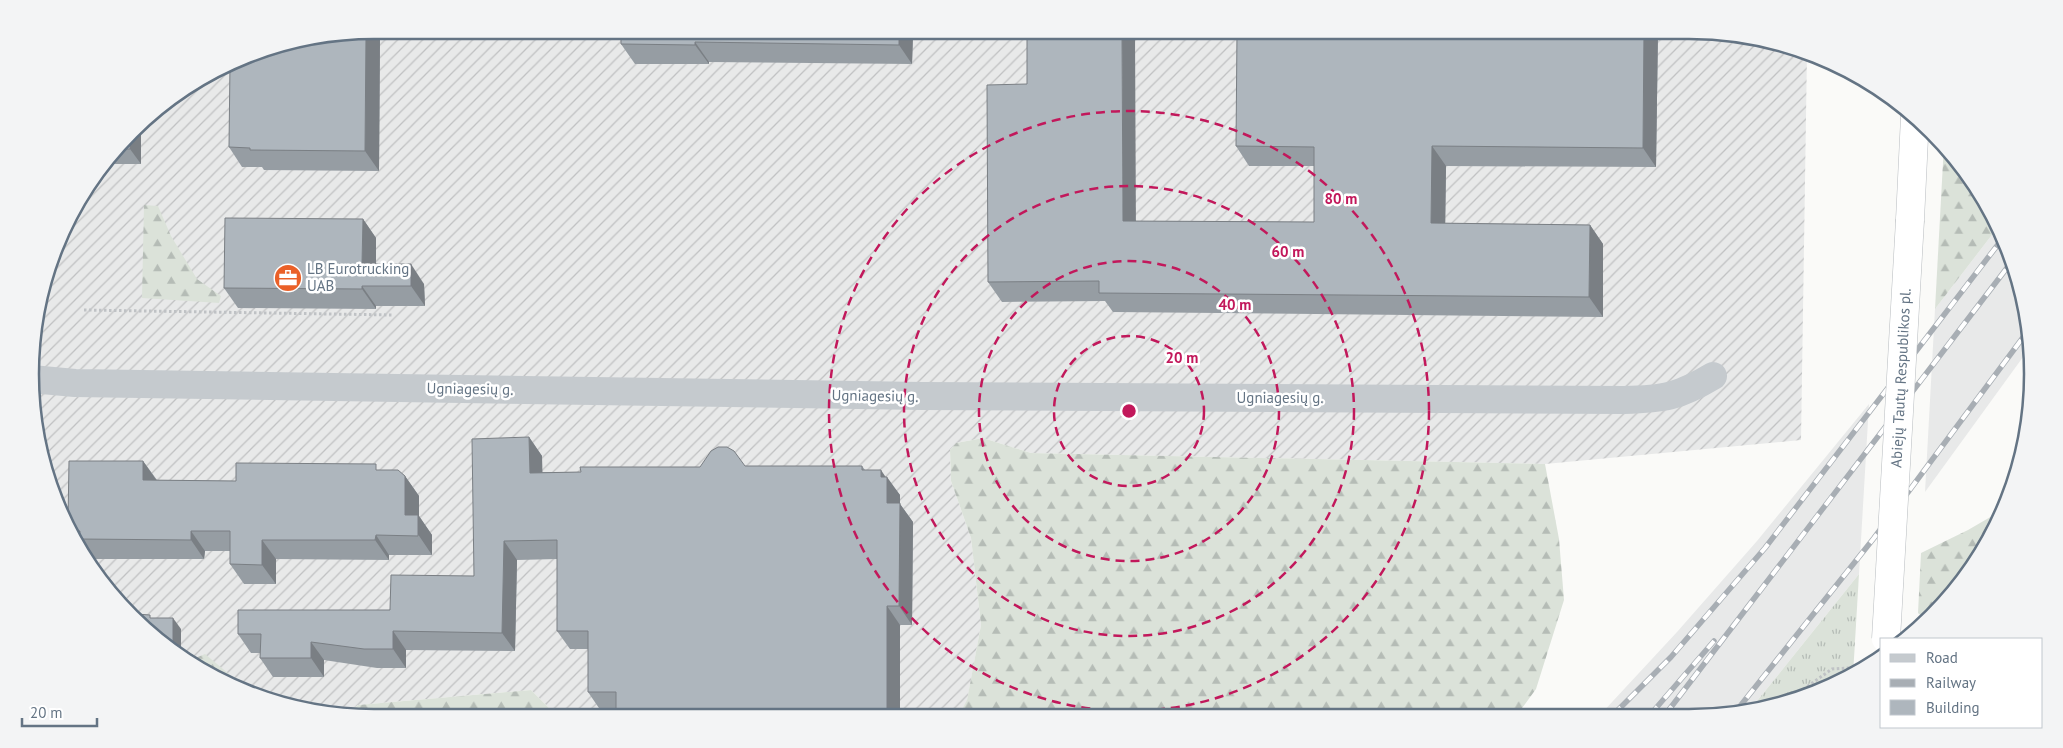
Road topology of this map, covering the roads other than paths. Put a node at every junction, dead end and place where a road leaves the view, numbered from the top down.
1 (1915, 126) edge
2 (1713, 376) dead end
3 (39, 380) edge
4 (1886, 638) edge

1 - 4 highway, Abiejų Tautų Respublikos pl., bridge
2 - 3 street, Ugniagesių g.

